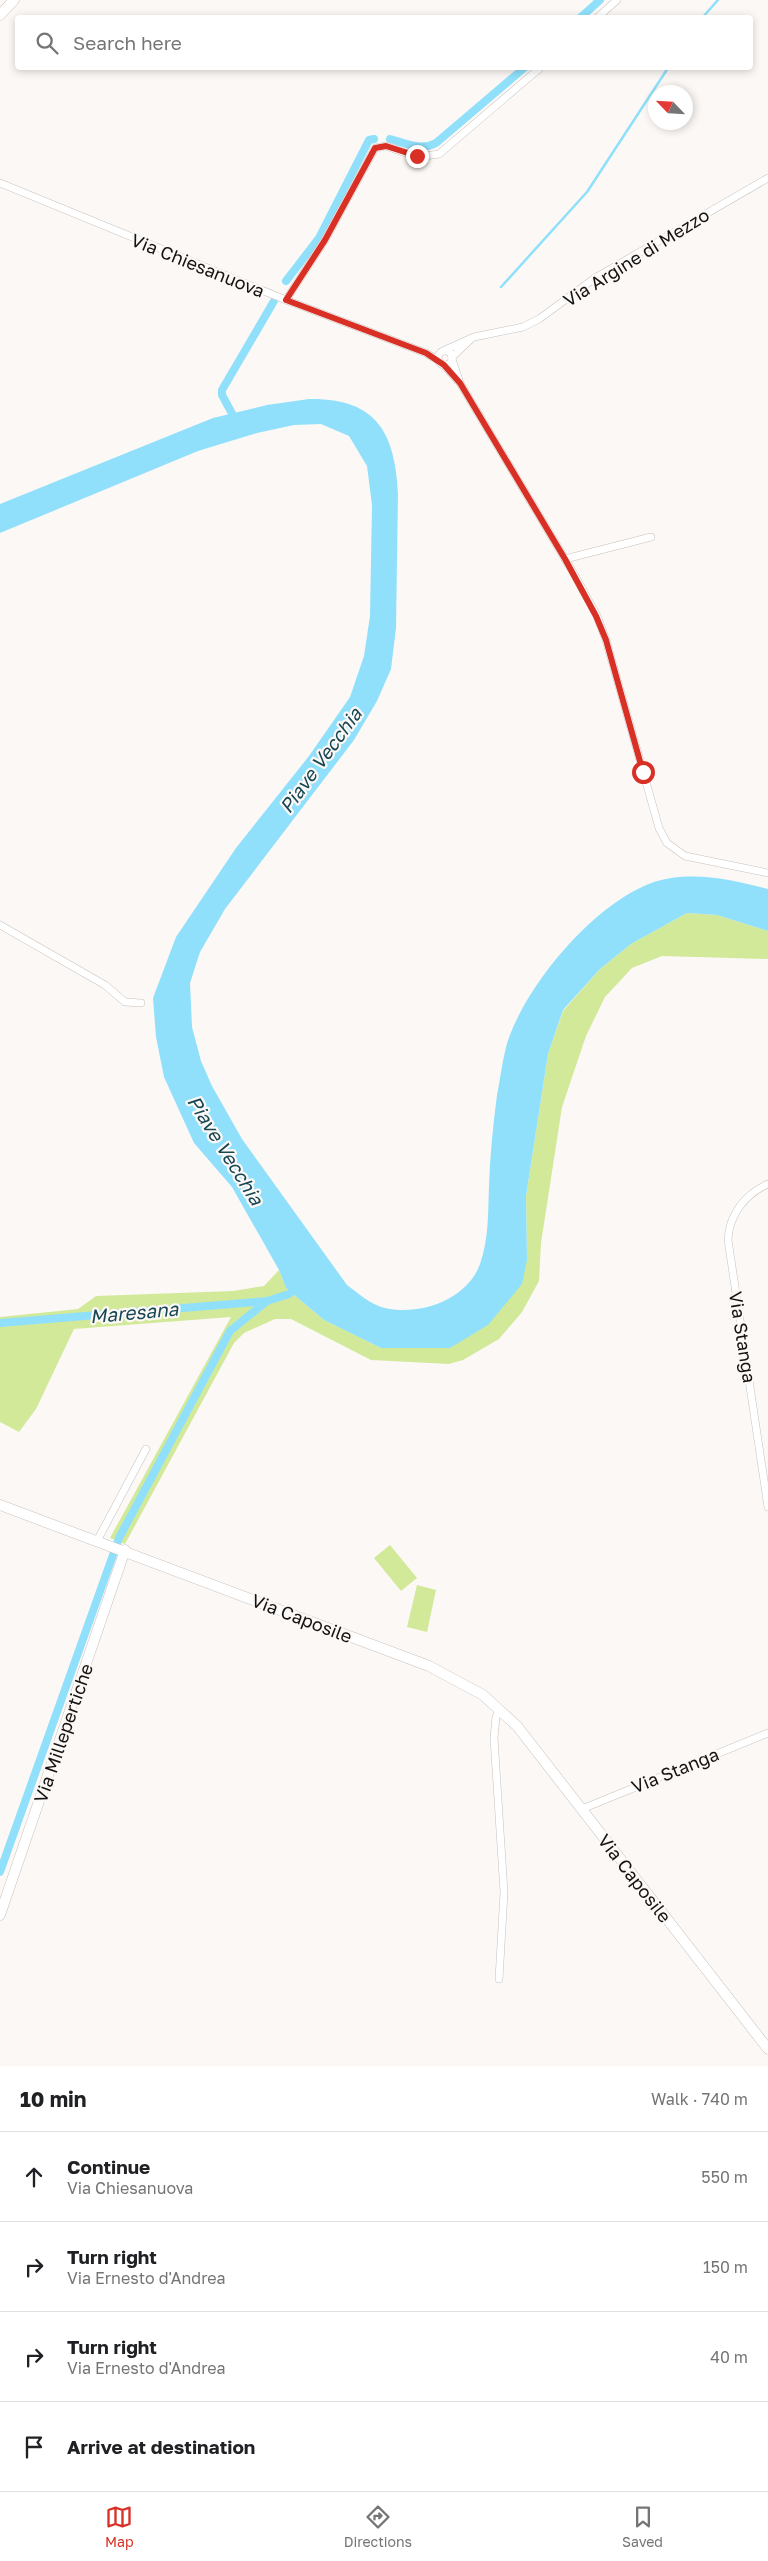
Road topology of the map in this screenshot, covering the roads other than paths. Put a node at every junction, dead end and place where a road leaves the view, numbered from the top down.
1 (14, 0) edge
2 (617, 0) edge
3 (0, 15) edge
4 (600, 15) edge
5 (538, 70) edge
6 (768, 178) edge
7 (0, 183) edge
8 (286, 300) junction
9 (474, 337) junction
10 (442, 352) junction
11 (426, 353) junction
12 (452, 358) junction
13 (441, 363) junction
14 (460, 383) junction
15 (651, 537) dead end
16 (565, 559) junction
17 (768, 873) edge
18 (0, 925) edge
19 (141, 1003) dead end
20 (768, 1184) edge
21 (146, 1449) dead end
22 (0, 1504) edge
23 (768, 1506) edge
24 (97, 1541) junction
25 (122, 1549) junction
26 (500, 1709) junction
27 (768, 1733) edge
28 (582, 1809) junction
29 (1, 1912) edge
30 (499, 1979) dead end
31 (768, 2050) edge

1 - 3 street
2 - 4 street
5 - 8 street
6 - 9 street, Via Argine di Mezzo
7 - 8 street, Via Chiesanuova
8 - 11 street, Via Chiesanuova
9 - 10 street, Via Argine di Mezzo
9 - 12 street
10 - 11 street, Via Chiesanuova
10 - 12 street
10 - 13 street
11 - 13 street, Via Chiesanuova
12 - 13 street
12 - 14 street, Via Chiesanuova
13 - 14 street, Via Chiesanuova
14 - 16 street, Via Chiesanuova
15 - 16 street
16 - 17 street, Via Chiesanuova
18 - 19 street
20 - 23 street, Via Stanga
21 - 24 street
22 - 24 street, Via Caposile
24 - 25 street, Via Caposile
25 - 26 street, Via Caposile
25 - 29 street, Via Millepertiche
26 - 28 street, Via Caposile
26 - 30 street
27 - 28 street, Via Stanga
28 - 31 street, Via Caposile

